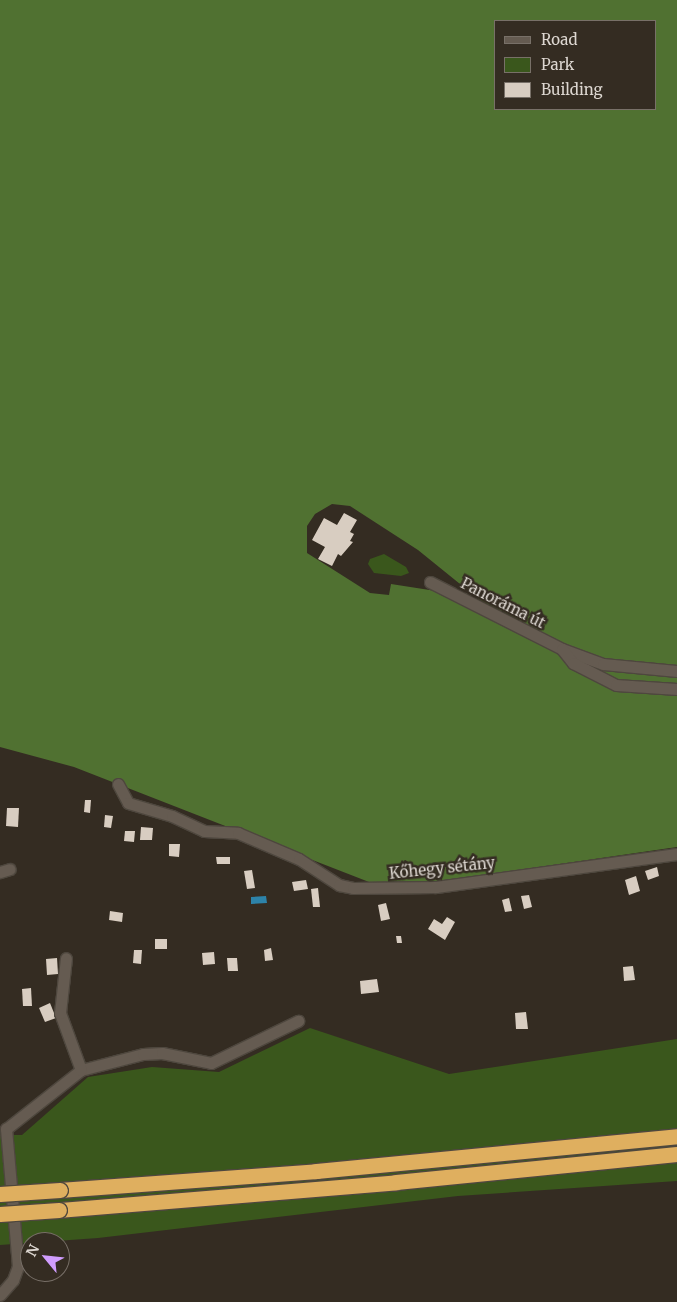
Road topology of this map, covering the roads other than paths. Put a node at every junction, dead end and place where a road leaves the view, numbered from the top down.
1 (430, 582) dead end
2 (562, 650) junction
3 (677, 671) edge
4 (677, 689) edge
5 (118, 784) dead end
6 (677, 854) edge
7 (66, 958) dead end
8 (298, 1021) dead end
9 (81, 1070) junction
10 (3, 1128) edge
11 (677, 1136) edge
12 (677, 1154) edge
13 (0, 1194) edge
14 (0, 1214) edge
15 (0, 1295) edge

1 - 2 street, Panoráma út
2 - 3 street, Panoráma út
2 - 4 street, Panoráma út
5 - 6 street, Kőhegy sétány
7 - 9 street
8 - 9 street
9 - 10 street
10 - 15 street
11 - 13 highway, bridge
12 - 14 highway, bridge

